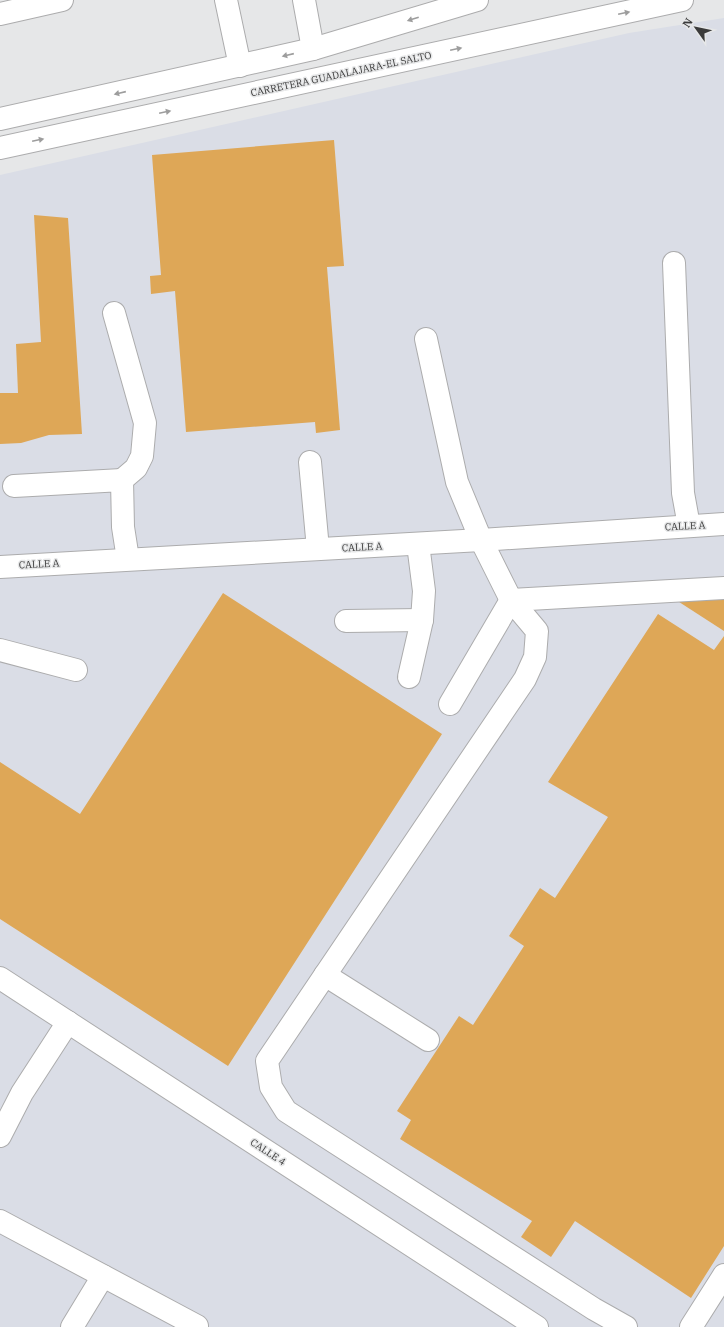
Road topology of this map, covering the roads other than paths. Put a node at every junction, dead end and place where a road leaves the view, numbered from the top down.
1 (62, 0) edge
2 (226, 0) edge
3 (304, 0) edge
4 (615, 0) edge
5 (682, 0) edge
6 (468, 1) edge
7 (0, 14) edge
8 (531, 33) junction
9 (313, 49) junction
10 (240, 66) junction
11 (0, 119) edge
12 (0, 148) edge
13 (674, 263) dead end
14 (114, 313) dead end
15 (426, 339) dead end
16 (310, 462) dead end
17 (122, 480) junction
18 (14, 486) dead end
19 (724, 524) edge
20 (688, 526) junction
21 (480, 540) junction
22 (418, 544) junction
23 (318, 549) junction
24 (128, 560) junction
25 (0, 566) edge
26 (724, 588) edge
27 (511, 600) junction
28 (422, 620) junction
29 (346, 621) dead end
30 (0, 650) edge
31 (76, 670) dead end
32 (409, 677) dead end
33 (450, 704) dead end
34 (325, 975) junction
35 (0, 978) edge
36 (68, 1022) junction
37 (428, 1040) dead end
38 (0, 1136) edge
39 (0, 1221) edge
40 (724, 1275) edge
41 (103, 1276) junction
42 (197, 1326) edge
43 (72, 1327) edge
44 (537, 1327) edge
45 (626, 1327) edge
46 (690, 1327) edge

1 - 7 street
2 - 10 street
3 - 9 street
4 - 8 street
8 -> 5 street, CARRETERA GUADALAJARA-EL SALTO
6 -> 9 street
12 -> 8 street, CARRETERA GUADALAJARA-EL SALTO
9 -> 10 street
10 -> 11 street
13 - 20 street
14 - 17 street
15 - 21 street
16 - 23 street
17 - 18 street
17 - 24 street
19 - 20 street, CALLE A
20 - 21 street, CALLE A
21 - 22 street, CALLE A
21 - 27 street
22 - 23 street, CALLE A
22 - 28 street
23 - 24 street, CALLE A
24 - 25 street, CALLE A
26 - 27 street
27 - 33 street
27 - 34 street
28 - 29 street
28 - 32 street
30 - 31 street
34 - 37 street
34 - 45 street
35 - 36 street, CALLE 4
36 - 38 street
36 - 44 street, CALLE 4
39 - 41 street
40 - 46 street
41 - 42 street
41 - 43 street

